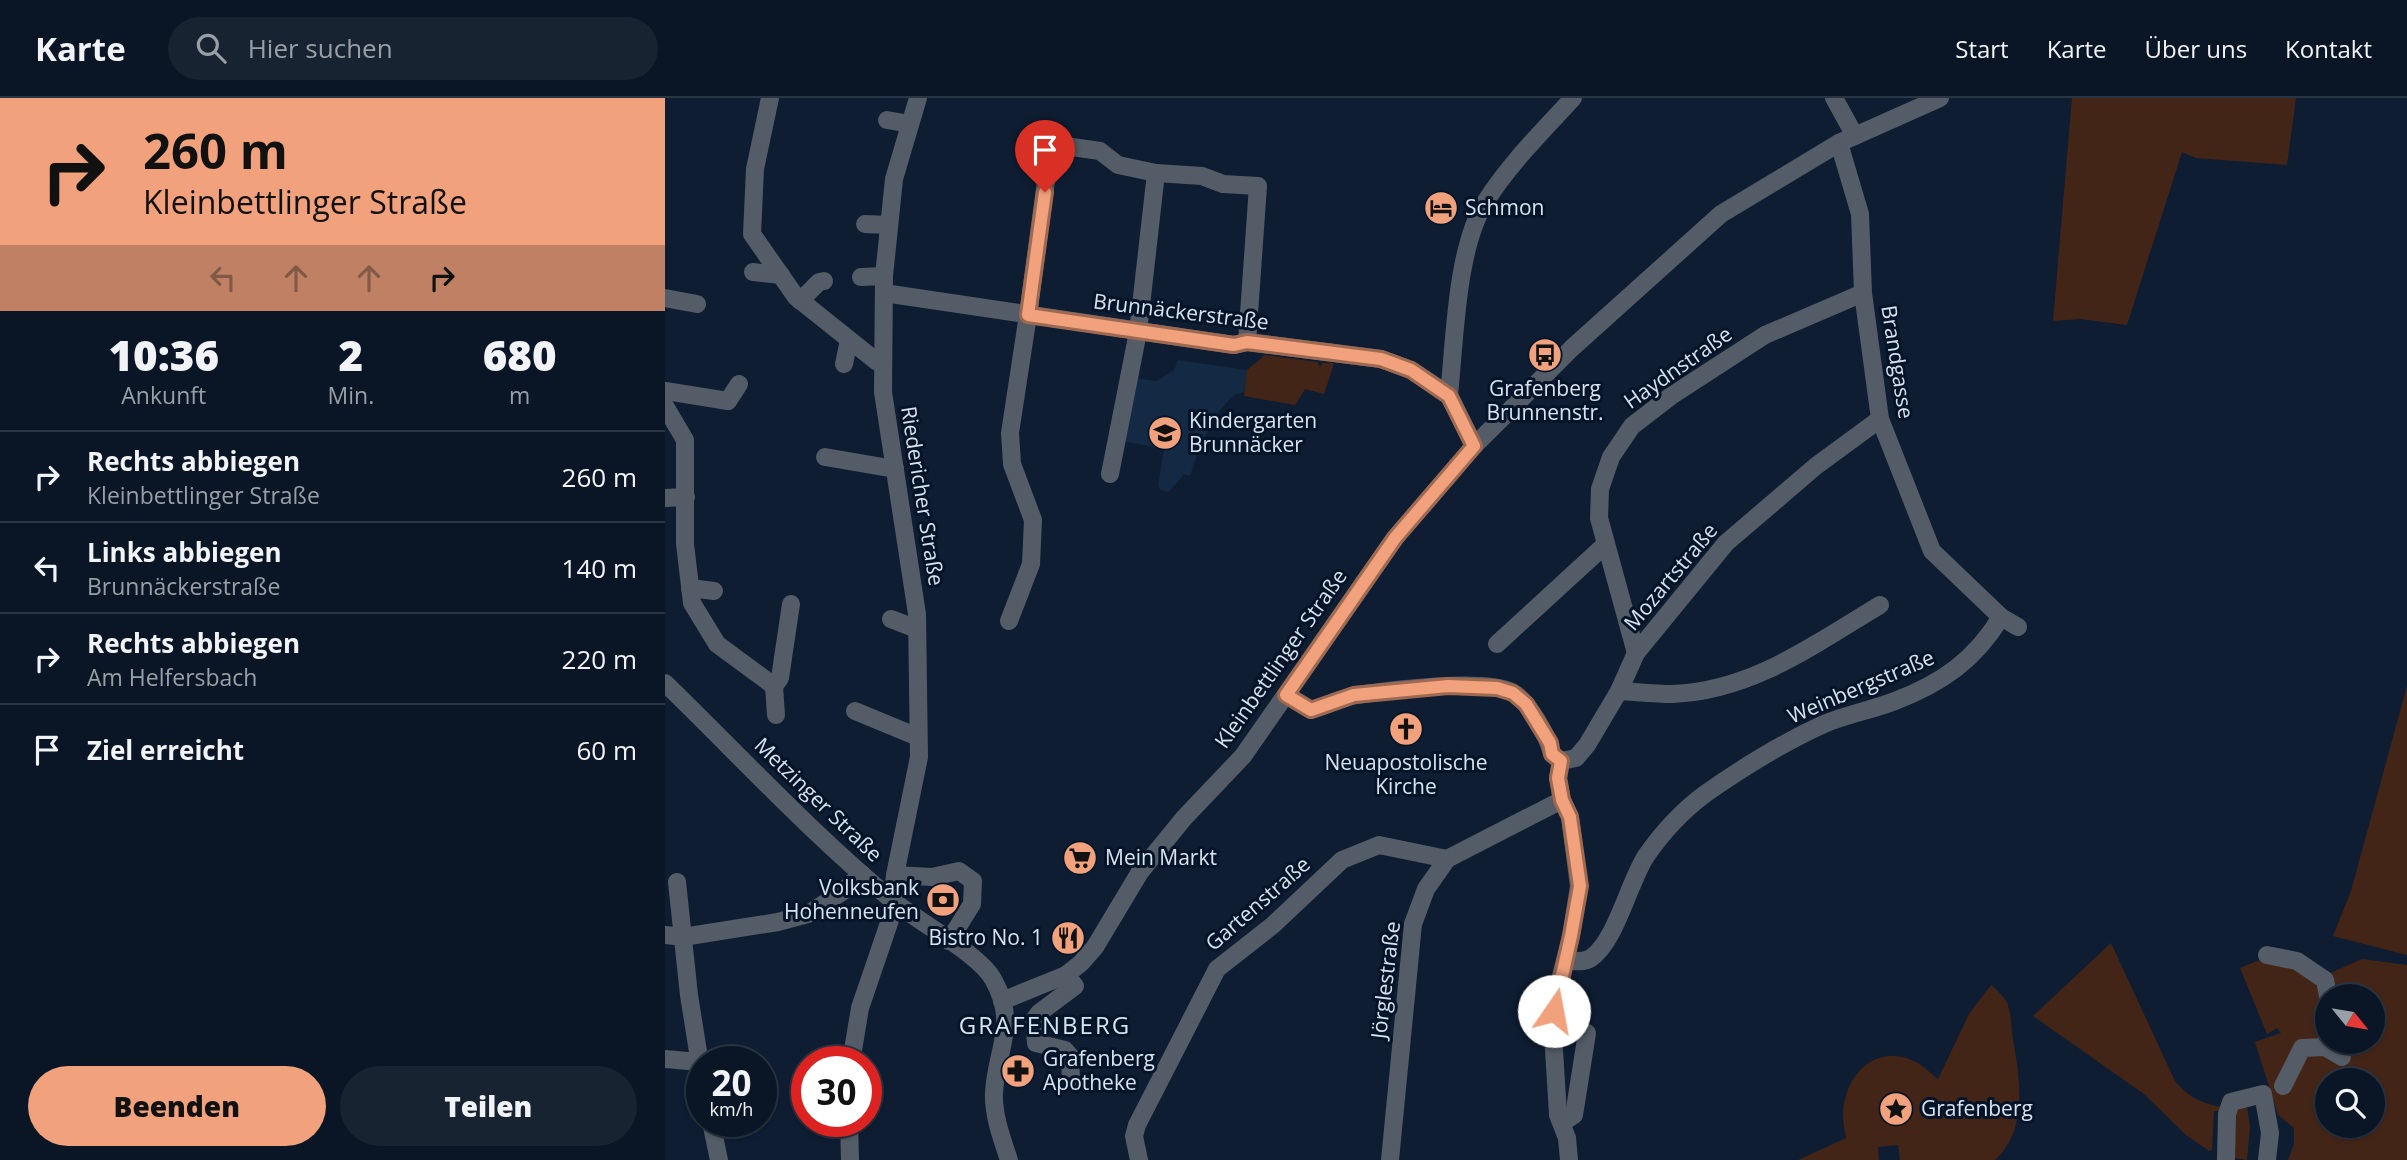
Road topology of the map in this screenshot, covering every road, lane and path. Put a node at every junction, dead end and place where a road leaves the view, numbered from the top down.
1 (770, 98) edge
2 (918, 98) edge
3 (1573, 98) edge
4 (1834, 98) edge
5 (1940, 98) edge
6 (1903, 105) edge
7 (887, 120) dead end
8 (910, 124) junction
9 (1847, 139) junction
10 (1156, 173) junction
11 (865, 224) dead end
12 (889, 225) junction
13 (753, 272) dead end
14 (781, 275) junction
15 (861, 277) dead end
16 (824, 281) dead end
17 (884, 285) junction
18 (1863, 293) junction
19 (665, 298) edge
20 (800, 301) junction
21 (697, 304) dead end
22 (1028, 315) junction
23 (1138, 331) junction
24 (849, 340) junction
25 (1247, 342) junction
26 (883, 363) junction
27 (844, 364) dead end
28 (739, 384) dead end
29 (665, 391) edge
30 (1449, 396) junction
31 (665, 406) edge
32 (1880, 419) junction
33 (665, 439) edge
34 (685, 440) junction
35 (1474, 446) junction
36 (825, 457) dead end
37 (895, 469) junction
38 (1110, 474) dead end
39 (686, 497) junction
40 (665, 498) edge
41 (1606, 544) junction
42 (690, 588) junction
43 (714, 591) dead end
44 (791, 604) dead end
45 (1880, 605) dead end
46 (2001, 617) junction
47 (891, 619) dead end
48 (1009, 621) dead end
49 (2018, 627) dead end
50 (917, 629) junction
51 (1497, 644) dead end
52 (1636, 653) junction
53 (665, 683) edge
54 (774, 686) junction
55 (1619, 691) junction
56 (1286, 695) junction
57 (855, 711) dead end
58 (776, 715) dead end
59 (918, 737) junction
60 (1561, 761) junction
61 (1562, 800) junction
62 (1447, 859) junction
63 (862, 874) junction
64 (895, 875) junction
65 (677, 882) dead end
66 (894, 901) junction
67 (665, 935) edge
68 (683, 937) junction
69 (949, 941) junction
70 (2267, 955) dead end
71 (1565, 961) junction
72 (1066, 975) junction
73 (2326, 984) edge
74 (1002, 1001) junction
75 (1587, 1033) dead end
76 (2315, 1045) edge
77 (697, 1046) edge
78 (854, 1046) edge
79 (2338, 1054) edge
80 (2342, 1058) dead end
81 (665, 1059) edge
82 (686, 1066) edge
83 (1071, 1082) dead end
84 (2283, 1086) dead end
85 (1562, 1123) junction
86 (714, 1137) edge
87 (849, 1137) edge
88 (719, 1160) edge
89 (850, 1160) edge
90 (1009, 1160) edge
91 (1139, 1160) edge
92 (1390, 1160) edge
93 (1569, 1160) edge
94 (2226, 1160) edge
95 (2267, 1160) edge

1 - 14 street
2 - 8 street, Riedericher Straße
3 - 30 street
4 - 9 street, Brandgasse
5 - 6 street, Kleinbettlinger Straße
6 - 9 street, Kleinbettlinger Straße
7 - 8 street
8 - 12 street, Riedericher Straße
9 - 18 street, Brandgasse
9 - 35 street, Kleinbettlinger Straße
10 - 22 street
10 - 23 street
10 - 25 street
11 - 12 street
12 - 17 street, Riedericher Straße
13 - 14 street
14 - 20 street
15 - 17 street, Brunnäckerstraße
16 - 20 street
17 - 22 street, Brunnäckerstraße
17 - 26 street, Riedericher Straße
18 - 32 street, Brandgasse
18 - 41 street, Haydnstraße
19 - 21 street
20 - 24 street
22 - 23 street, Brunnäckerstraße
22 - 48 street
23 - 25 street, Brunnäckerstraße
23 - 38 street
24 - 26 street
24 - 27 street
25 - 30 street, Brunnäckerstraße
26 - 37 street, Riedericher Straße
28 - 29 street
30 - 35 street, Brunnäckerstraße
31 - 34 street
32 - 46 street, Brandgasse
32 - 52 street, Mozartstraße
33 - 34 street
34 - 39 street
35 - 56 street, Kleinbettlinger Straße
36 - 37 street
37 - 50 street, Riedericher Straße
39 - 40 street
39 - 42 street
41 - 51 street
41 - 52 street, Haydnstraße
42 - 43 street
42 - 54 street
44 - 54 street
45 - 55 street
46 - 49 street, Brandgasse
46 - 71 street, Weinbergstraße
47 - 50 street
50 - 59 street, Riedericher Straße
52 - 55 street, Mozartstraße
53 - 63 street, Metzinger Straße
54 - 58 street
55 - 60 street, Mozartstraße
56 - 60 street
56 - 72 street, Kleinbettlinger Straße
57 - 59 street
59 - 64 street, Riedericher Straße
60 - 61 street
61 - 62 street, Jörglestraße
61 - 71 street
62 - 91 street, Gartenstraße
62 - 92 street, Jörglestraße
63 - 66 street, Metzinger Straße
63 - 68 street
64 - 66 street, Riedericher Straße
64 - 69 street
65 - 68 street
66 - 69 street, Metzinger Straße
66 - 78 street, Riedericher Straße
67 - 68 street
68 - 77 street
69 - 74 street, Metzinger Straße
70 - 73 street
71 - 85 street
72 - 74 street, Kleinbettlinger Straße
72 - 83 street
74 - 90 street
75 - 85 street
76 - 84 street
79 - 80 street
81 - 82 street
85 - 93 street
86 - 88 street
87 - 89 street
94 - 95 street

